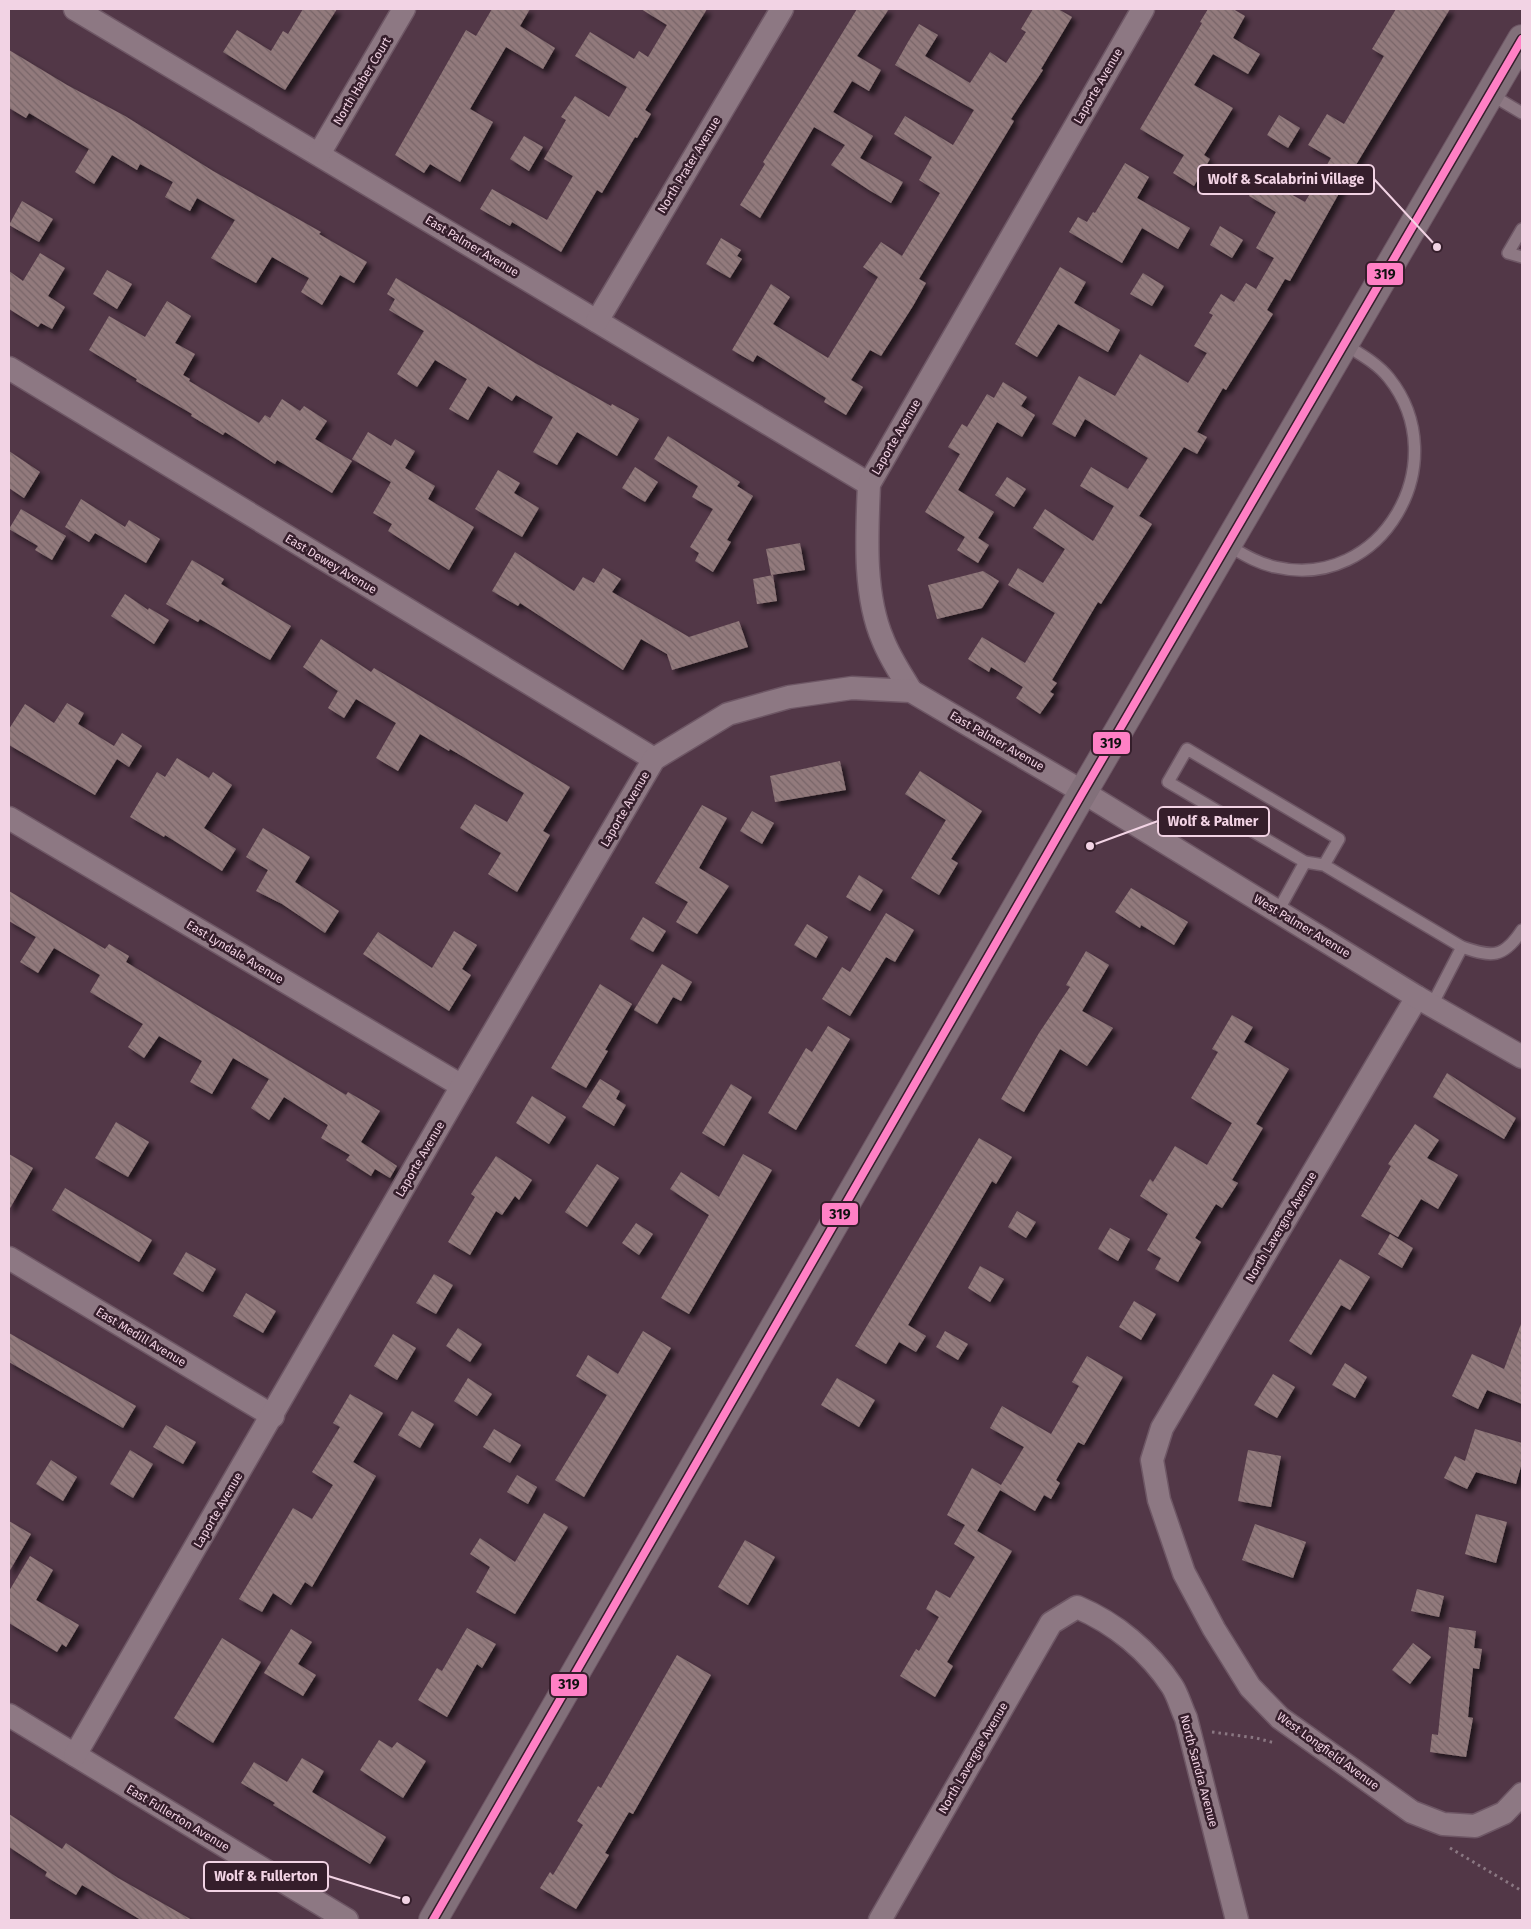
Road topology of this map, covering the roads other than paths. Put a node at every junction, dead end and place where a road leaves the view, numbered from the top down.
1 (75, 9) edge
2 (404, 9) edge
3 (782, 9) edge
4 (1143, 9) edge
5 (1522, 40) edge
6 (1490, 94) junction
7 (1522, 113) edge
8 (319, 154) junction
9 (1522, 229) edge
10 (1522, 257) edge
11 (597, 321) junction
12 (1344, 344) junction
13 (9, 368) edge
14 (869, 484) junction
15 (1227, 545) junction
16 (910, 691) junction
17 (654, 759) junction
18 (1083, 792) junction
19 (9, 818) edge
20 (1305, 862) junction
21 (1324, 865) junction
22 (1278, 911) junction
23 (1522, 930) edge
24 (1462, 947) junction
25 (1425, 1001) junction
26 (1522, 1055) edge
27 (462, 1086) junction
28 (9, 1258) edge
29 (273, 1416) junction
30 (1152, 1460) joint
31 (1077, 1607) joint
32 (9, 1716) edge
33 (75, 1755) junction
34 (1522, 1794) edge
35 (346, 1920) edge
36 (433, 1920) edge
37 (880, 1920) edge
38 (1238, 1920) edge

1 - 8 street, East Palmer Avenue
2 - 8 street, North Haber Court
3 - 11 street, North Prater Avenue
4 - 14 street, Laporte Avenue
5 - 6 main road
6 - 7 lane
6 - 12 main road
8 - 11 street, East Palmer Avenue
9 - 10 lane
11 - 14 street, East Palmer Avenue
12 - 15 main road
12 - 15 lane
13 - 17 street, East Dewey Avenue
14 - 16 street, Laporte Avenue
15 - 18 main road
16 - 17 street, Laporte Avenue
16 - 18 street, East Palmer Avenue
17 - 27 street, Laporte Avenue
18 - 22 street, West Palmer Avenue
18 - 36 main road
19 - 27 street, East Lyndale Avenue
20 - 21 lane
20 - 21 lane
20 - 22 lane
21 - 24 lane
22 - 25 street, West Palmer Avenue
23 - 24 lane
24 - 25 lane
25 - 26 street, West Palmer Avenue
25 - 30 street, North Lavergne Avenue
27 - 29 street, Laporte Avenue
28 - 29 street, East Medill Avenue
29 - 33 street, Laporte Avenue
30 - 34 street, West Longfield Avenue
31 - 37 street, North Lavergne Avenue
31 - 38 street, North Sandra Avenue
32 - 33 street, East Fullerton Avenue
33 - 35 street, East Fullerton Avenue

